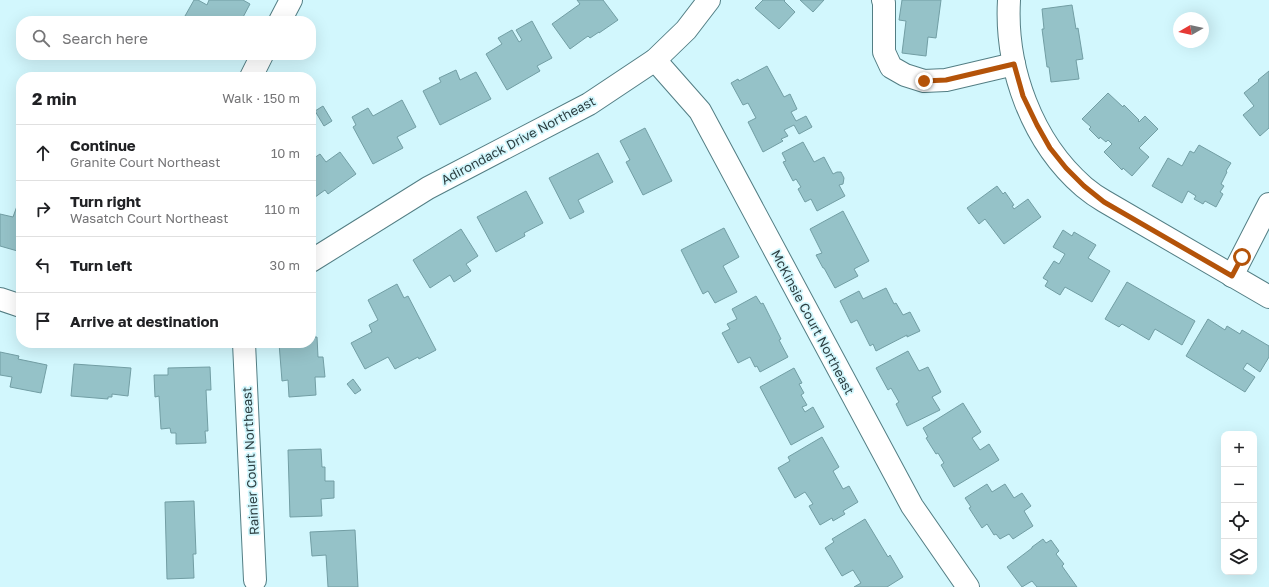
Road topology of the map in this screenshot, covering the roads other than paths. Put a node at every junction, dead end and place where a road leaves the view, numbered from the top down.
1 (291, 0) edge
2 (709, 0) edge
3 (883, 0) edge
4 (1009, 0) edge
5 (283, 16) edge
6 (260, 60) edge
7 (655, 60) junction
8 (1014, 64) junction
9 (254, 72) edge
10 (1269, 204) edge
11 (316, 258) edge
12 (1232, 276) junction
13 (1269, 298) edge
14 (0, 299) edge
15 (16, 304) edge
16 (244, 348) edge
17 (256, 580) dead end
18 (968, 587) edge

1 - 5 street
2 - 7 street, Adirondack Drive Northeast
3 - 8 street
4 - 8 street
6 - 9 street
7 - 11 street, Adirondack Drive Northeast
7 - 18 street, McKinsie Court Northeast
8 - 12 street
10 - 12 street
12 - 13 street
14 - 15 street
16 - 17 street, Rainier Court Northeast

